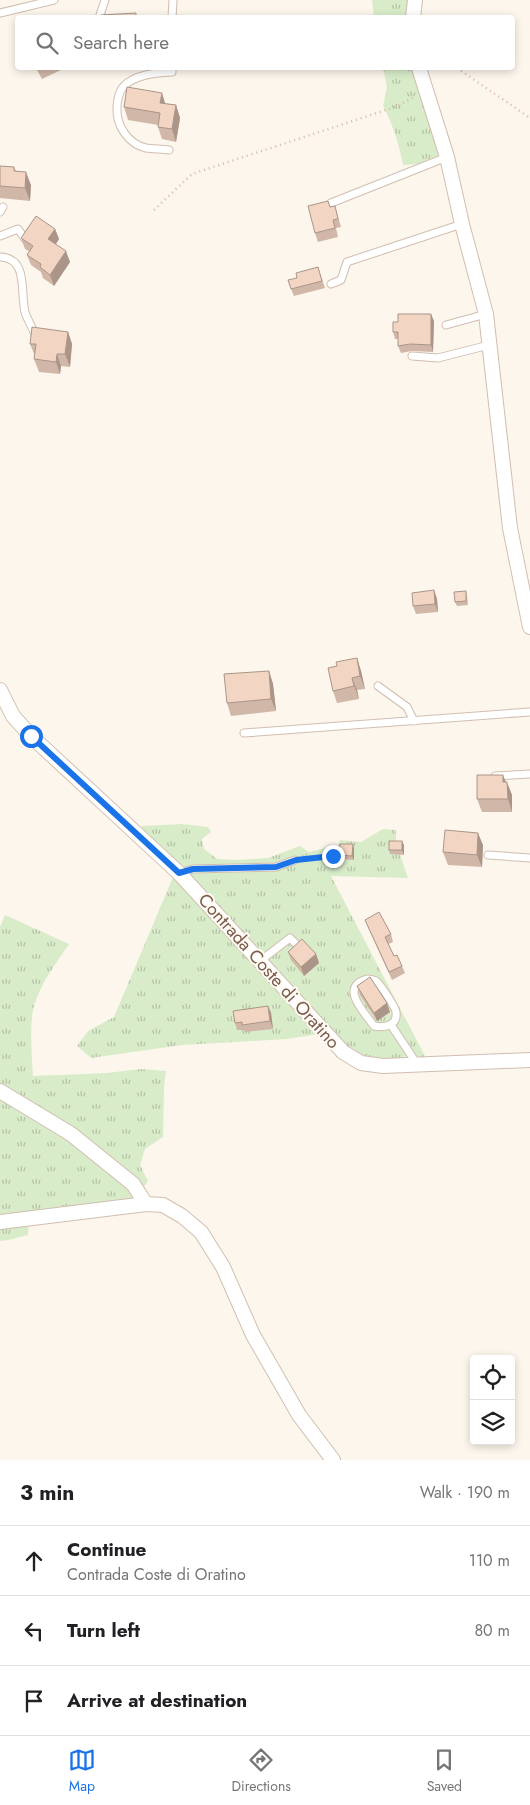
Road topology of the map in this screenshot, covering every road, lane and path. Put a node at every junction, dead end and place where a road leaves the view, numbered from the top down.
1 (54, 0) edge
2 (105, 0) edge
3 (172, 0) edge
4 (415, 0) edge
5 (0, 14) edge
6 (100, 15) edge
7 (172, 15) edge
8 (414, 15) edge
9 (172, 70) edge
10 (420, 70) edge
11 (460, 70) edge
12 (426, 90) junction
13 (530, 118) edge
14 (170, 150) dead end
15 (447, 157) junction
16 (331, 203) edge
17 (154, 210) dead end
18 (462, 224) junction
19 (0, 236) edge
20 (25, 239) edge
21 (0, 257) edge
22 (331, 284) dead end
23 (486, 314) junction
24 (446, 325) dead end
25 (44, 335) edge
26 (489, 345) junction
27 (412, 356) dead end
28 (530, 626) edge
29 (378, 686) dead end
30 (0, 690) edge
31 (530, 712) edge
32 (414, 721) junction
33 (244, 734) dead end
34 (530, 774) edge
35 (484, 777) edge
36 (488, 855) dead end
37 (333, 856) dead end
38 (530, 858) edge
39 (296, 860) joint
40 (179, 873) junction
41 (295, 943) edge
42 (260, 961) junction
43 (391, 1025) junction
44 (530, 1060) edge
45 (417, 1065) junction
46 (0, 1091) edge
47 (146, 1204) junction
48 (0, 1222) edge
49 (333, 1460) edge

1 - 5 lane
2 - 6 lane
3 - 7 lane
4 - 8 street
9 - 14 lane
10 - 12 street
11 - 13 path
12 - 15 street
12 - 17 path
15 - 16 lane
15 - 18 street
18 - 22 lane
18 - 23 street
19 - 20 lane
21 - 25 lane
23 - 24 lane
23 - 26 street
26 - 27 lane
26 - 28 street
29 - 32 lane
30 - 40 street, Contrada Coste di Oratino
31 - 32 lane
32 - 33 lane
34 - 35 lane
36 - 38 lane
37 - 39 path
39 - 40 lane
40 - 42 street, Contrada Coste di Oratino
41 - 42 lane
42 - 45 street, Contrada Coste di Oratino
43 - 43 lane
43 - 45 lane
44 - 45 street, Contrada Coste di Oratino
46 - 47 street
47 - 48 street
47 - 49 street

